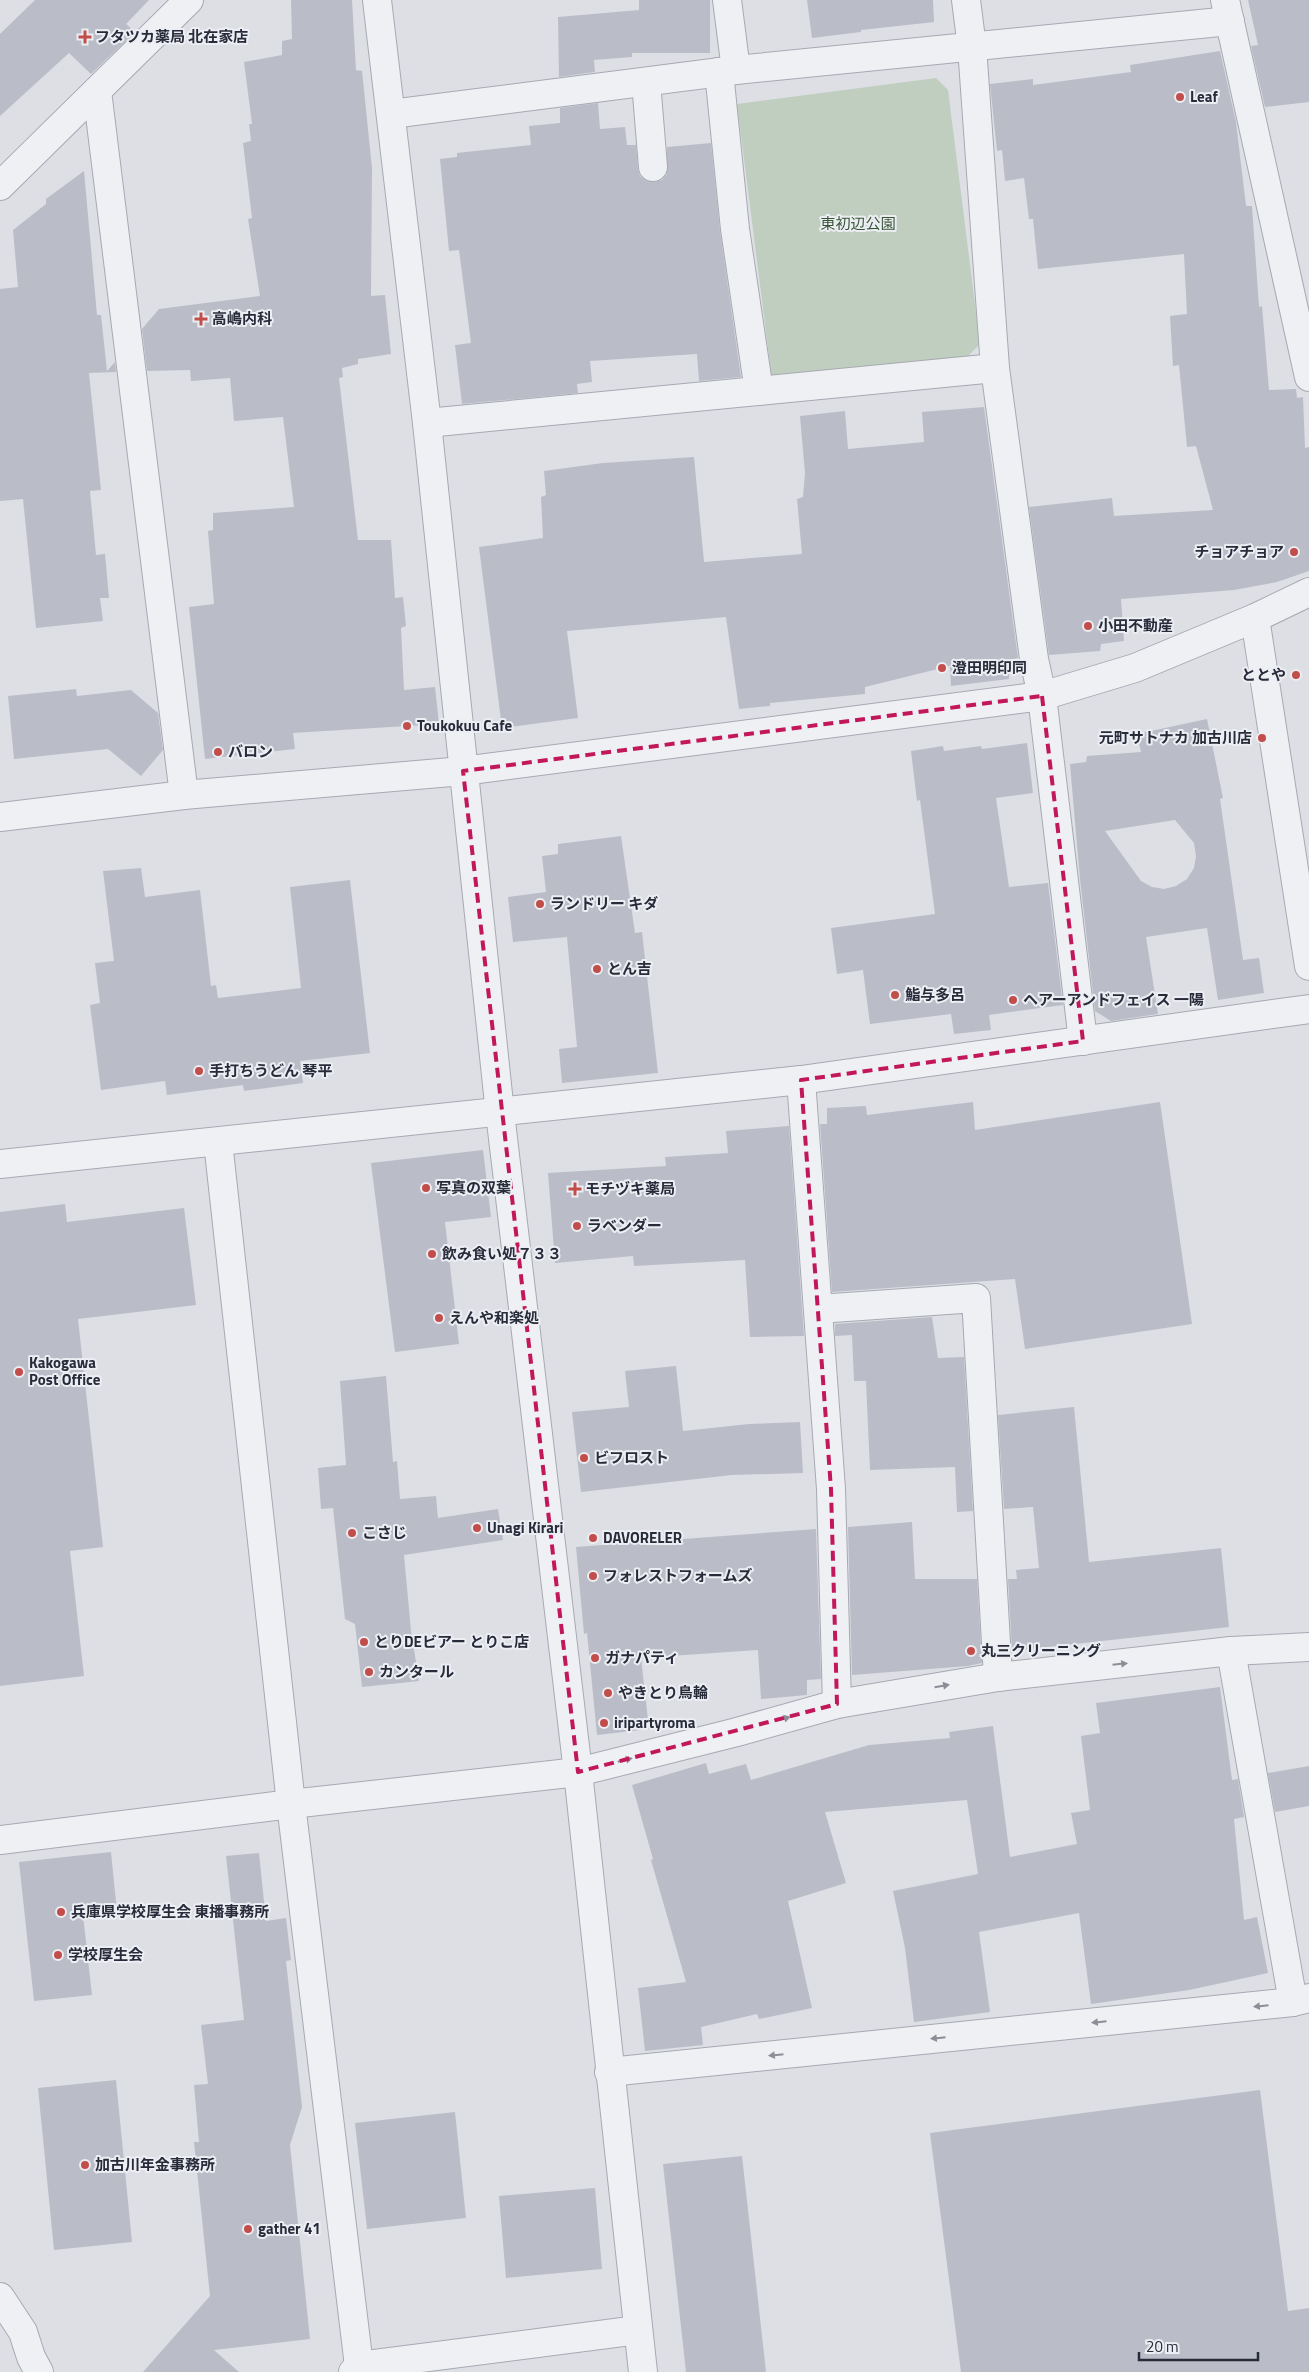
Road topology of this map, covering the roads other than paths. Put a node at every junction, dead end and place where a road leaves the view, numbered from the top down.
1 (189, 0) edge
2 (377, 0) edge
3 (727, 0) edge
4 (966, 0) edge
5 (1228, 10) edge
6 (972, 47) junction
7 (727, 71) junction
8 (646, 82) junction
9 (97, 91) junction
10 (391, 114) junction
11 (653, 167) dead end
12 (0, 186) edge
13 (995, 368) junction
14 (1309, 377) edge
15 (759, 390) junction
16 (426, 423) junction
17 (1309, 592) edge
18 (1255, 618) junction
19 (1042, 696) junction
20 (462, 771) junction
21 (184, 795) junction
22 (0, 817) edge
23 (1309, 966) edge
24 (1309, 1009) edge
25 (1083, 1041) junction
26 (802, 1080) junction
27 (500, 1113) junction
28 (218, 1142) junction
29 (0, 1164) edge
30 (818, 1309) junction
31 (1309, 1647) edge
32 (1231, 1652) junction
33 (998, 1677) junction
34 (837, 1704) junction
35 (578, 1772) junction
36 (291, 1804) junction
37 (0, 1840) edge
38 (1301, 2000) edge
39 (609, 2072) junction
40 (0, 2297) edge
41 (638, 2330) junction
42 (31, 2367) edge
43 (356, 2369) edge
44 (643, 2372) edge

1 - 9 street
2 - 10 street
3 - 7 street
4 - 6 street
5 - 6 street
5 - 14 street
6 - 7 street
6 - 13 street
7 - 8 street
7 - 15 street
8 - 10 street
8 - 11 street
9 - 12 street
9 - 21 street
10 - 16 street
13 - 15 street
13 - 19 street
15 - 16 street
16 - 20 street
17 - 18 street
18 - 19 street
18 - 23 street
19 - 20 street
19 - 25 street
20 - 21 street
20 - 27 street
21 - 22 street
24 - 25 street
25 - 26 street
26 - 27 street
26 - 30 street
27 - 28 street
27 - 35 street
28 - 29 street
28 - 36 street
30 - 33 street
30 - 34 street
31 - 32 street
33 -> 32 street
32 - 38 street
34 -> 33 street
35 -> 34 street
35 - 36 street
35 - 39 street
36 - 37 street
36 - 43 street
38 -> 39 street
39 - 41 street
40 - 42 street
41 - 43 street
41 - 44 street

